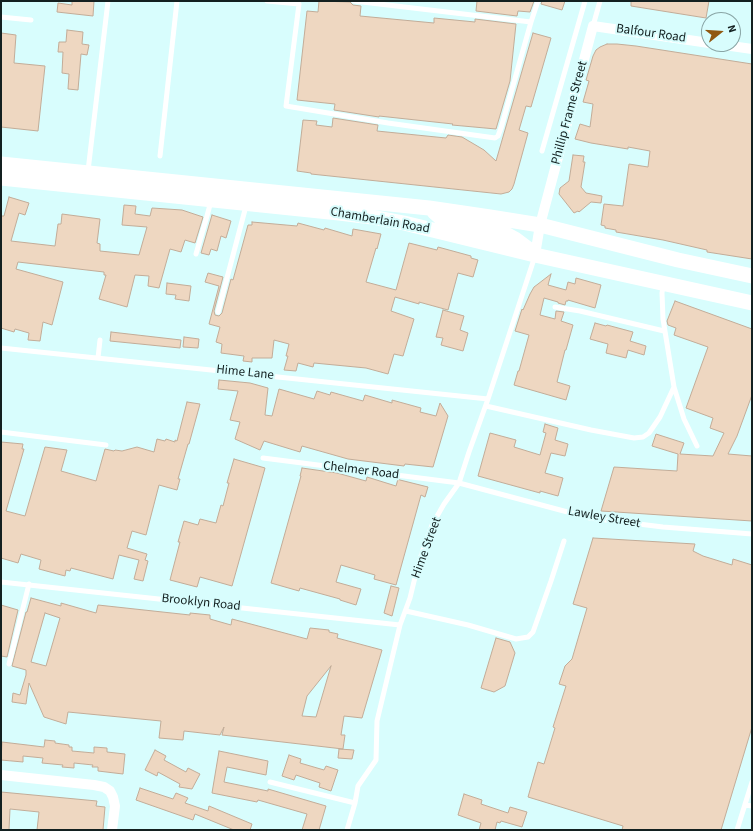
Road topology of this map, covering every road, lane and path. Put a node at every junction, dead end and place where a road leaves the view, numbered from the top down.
1 (108, 1) edge
2 (177, 1) edge
3 (267, 1) edge
4 (305, 1) edge
5 (354, 1) edge
6 (538, 1) edge
7 (586, 1) edge
8 (600, 1) edge
9 (299, 3) edge
10 (1, 17) edge
11 (31, 20) dead end
12 (531, 22) junction
13 (593, 26) junction
14 (701, 42) edge
15 (741, 47) edge
16 (752, 49) edge
17 (542, 152) dead end
18 (160, 156) dead end
19 (1, 164) edge
20 (88, 173) junction
21 (5, 181) edge
22 (211, 200) junction
23 (247, 203) junction
24 (406, 206) junction
25 (429, 208) junction
26 (404, 223) junction
27 (540, 225) junction
28 (196, 254) dead end
29 (535, 254) junction
30 (678, 260) junction
31 (752, 276) edge
32 (668, 284) junction
33 (752, 303) edge
34 (555, 307) dead end
35 (218, 312) dead end
36 (664, 331) junction
37 (100, 340) dead end
38 (1, 348) edge
39 (98, 358) junction
40 (674, 387) junction
41 (488, 399) junction
42 (486, 406) junction
43 (1, 432) edge
44 (106, 445) dead end
45 (697, 446) dead end
46 (263, 458) dead end
47 (459, 483) junction
48 (752, 534) edge
49 (564, 541) dead end
50 (1, 582) edge
51 (29, 584) junction
52 (406, 611) junction
53 (400, 625) junction
54 (9, 664) dead end
55 (1, 775) edge
56 (270, 782) dead end
57 (752, 782) edge
58 (355, 803) junction
59 (745, 805) junction
60 (752, 806) edge
61 (112, 830) edge
62 (347, 830) edge
63 (737, 830) edge

1 - 20 lane
2 - 18 lane
3 - 9 lane
4 - 9 lane
5 - 12 lane
6 - 12 lane
7 - 17 lane
8 - 13 lane, Phillip Frame Street
9 - 12 lane
10 - 11 lane
13 - 14 street, Balfour Road
13 - 27 street, Phillip Frame Street
15 - 16 street
19 - 20 street, Chamberlain Road
20 - 24 street, Chamberlain Road
21 - 22 street, Chamberlain Road
22 - 23 street, Chamberlain Road
22 - 28 lane
23 - 26 street, Chamberlain Road
23 - 35 lane
24 - 25 street, Chamberlain Road
24 - 26 street
25 - 27 street, Chamberlain Road
25 - 29 street
26 - 29 street, Chamberlain Road
27 - 29 street, Hime Street
27 - 30 street, Chamberlain Road
29 - 32 street, Chamberlain Road
29 - 41 lane, Hime Street
30 - 31 street, Chamberlain Road
30 - 32 street
32 - 33 street, Chamberlain Road
32 - 36 lane
34 - 36 lane
36 - 40 lane
37 - 39 lane
38 - 39 lane, Hime Lane
39 - 41 lane, Hime Lane
40 - 42 lane
40 - 45 lane
41 - 42 lane, Hime Street
42 - 47 lane, Hime Street
43 - 44 lane
46 - 47 lane, Chelmer Road
47 - 48 lane, Lawley Street
47 - 52 lane, Hime Street
49 - 52 lane
50 - 51 lane, Brooklyn Road
51 - 53 lane, Brooklyn Road
51 - 54 lane
52 - 53 lane, Hime Street
53 - 58 lane, Hime Street
55 - 61 street
56 - 58 lane
57 - 59 lane
58 - 62 lane, Hime Street
59 - 60 lane
59 - 63 lane

